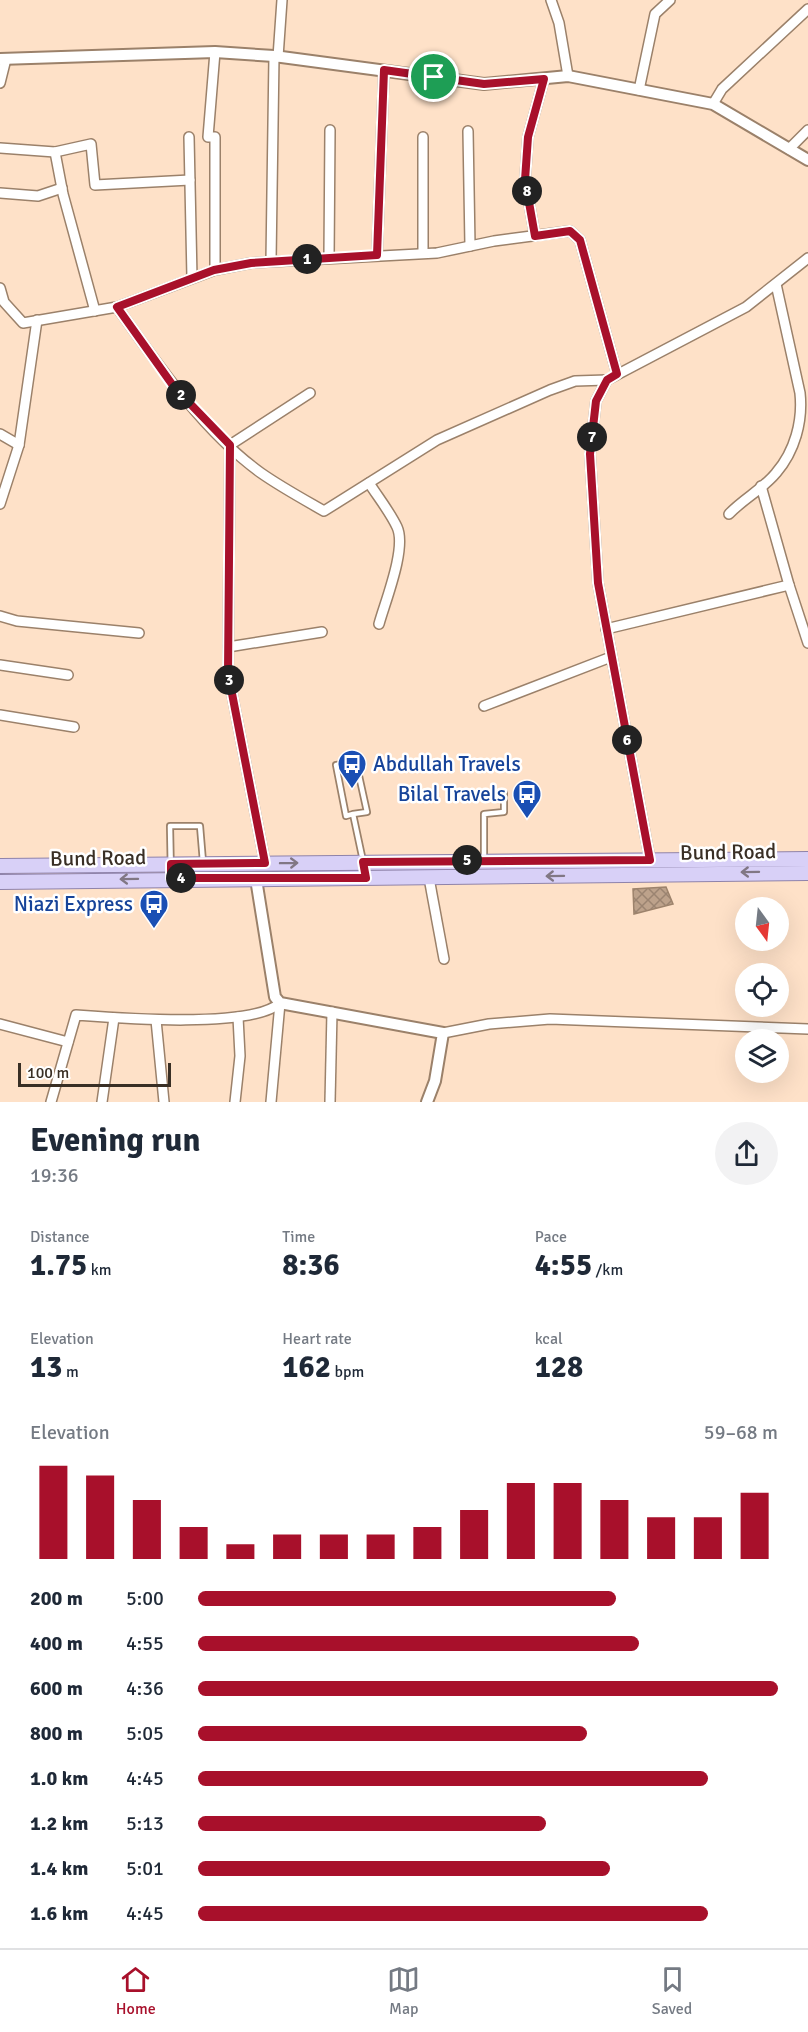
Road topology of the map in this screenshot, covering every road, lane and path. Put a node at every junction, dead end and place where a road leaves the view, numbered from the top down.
1 (282, 0) edge
2 (551, 0) edge
3 (670, 0) edge
4 (808, 9) edge
5 (215, 52) junction
6 (276, 56) junction
7 (3, 59) edge
8 (384, 70) junction
9 (568, 76) junction
10 (544, 79) junction
11 (0, 83) edge
12 (639, 90) junction
13 (713, 104) junction
14 (330, 130) dead end
15 (808, 130) edge
16 (468, 131) dead end
17 (189, 137) dead end
18 (423, 137) dead end
19 (0, 148) edge
20 (789, 149) junction
21 (55, 152) junction
22 (808, 160) edge
23 (190, 180) junction
24 (62, 188) junction
25 (0, 193) edge
26 (535, 236) junction
27 (470, 246) junction
28 (423, 253) junction
29 (377, 255) junction
30 (329, 258) junction
31 (808, 258) edge
32 (271, 261) junction
33 (214, 270) junction
34 (192, 278) junction
35 (776, 284) junction
36 (0, 288) edge
37 (117, 307) junction
38 (95, 311) junction
39 (37, 320) junction
40 (617, 374) junction
41 (607, 380) junction
42 (310, 393) dead end
43 (0, 434) edge
44 (19, 445) junction
45 (230, 445) junction
46 (369, 483) junction
47 (761, 486) junction
48 (0, 504) edge
49 (729, 514) dead end
50 (789, 585) junction
51 (0, 616) edge
52 (379, 624) dead end
53 (606, 629) junction
54 (322, 632) dead end
55 (140, 633) dead end
56 (808, 643) edge
57 (228, 647) junction
58 (611, 657) junction
59 (0, 665) edge
60 (68, 675) dead end
61 (484, 706) dead end
62 (0, 715) edge
63 (74, 727) dead end
64 (504, 793) dead end
65 (353, 814) junction
66 (808, 859) edge
67 (484, 860) junction
68 (650, 860) junction
69 (363, 862) junction
70 (204, 863) junction
71 (265, 863) junction
72 (0, 866) edge
73 (171, 871) junction
74 (808, 873) edge
75 (366, 878) junction
76 (429, 878) junction
77 (256, 879) junction
78 (0, 882) edge
79 (444, 959) dead end
80 (280, 1003) junction
81 (332, 1012) junction
82 (238, 1017) junction
83 (114, 1018) junction
84 (156, 1020) junction
85 (0, 1024) edge
86 (808, 1029) edge
87 (443, 1033) junction
88 (68, 1042) junction
89 (51, 1102) edge
90 (102, 1102) edge
91 (164, 1102) edge
92 (235, 1102) edge
93 (271, 1102) edge
94 (330, 1102) edge
95 (427, 1102) edge

1 - 6 street
2 - 9 street
3 - 12 street
4 - 13 street
5 - 6 street
5 - 7 street
5 - 33 street
6 - 8 street
6 - 32 street
7 - 11 street
8 - 10 street
8 - 29 street
9 - 10 street
9 - 12 street
10 - 26 street
12 - 13 street
13 - 20 street
14 - 30 street
15 - 20 street
16 - 27 street
17 - 23 street
18 - 28 street
19 - 21 street
20 - 22 street
21 - 23 street
21 - 24 street
23 - 34 street
24 - 25 street
24 - 38 street
26 - 27 street
26 - 40 street
27 - 28 street
28 - 29 street
29 - 30 street
30 - 32 street
31 - 35 street
32 - 33 street
33 - 34 street
34 - 37 street
35 - 40 street
35 - 47 street
36 - 39 street
37 - 38 street
37 - 45 street
38 - 39 street
39 - 44 street
40 - 41 street
41 - 46 street
41 - 53 street
42 - 45 street
43 - 44 street
44 - 48 street
45 - 46 street
45 - 57 street
46 - 52 street
47 - 49 street
47 - 50 street
50 - 53 street
50 - 56 street
51 - 55 street
53 - 58 street
54 - 57 street
57 - 71 street
58 - 61 street
58 - 68 street
59 - 60 street
62 - 63 street
64 - 67 lane
65 - 65 lane
65 - 69 lane
66 - 68 main road, Bund Road
67 - 68 main road, Bund Road
67 - 69 main road, Bund Road
71 -> 69 main road, Bund Road
69 - 75 lane
70 - 71 main road, Bund Road
70 - 73 main road, Bund Road
70 - 73 lane
72 - 73 main road, Bund Road
73 - 77 main road, Bund Road
73 -> 78 main road, Bund Road
74 -> 76 main road, Bund Road
75 - 76 main road, Bund Road
75 - 77 main road, Bund Road
76 - 79 street
77 - 80 street
80 - 81 street
80 - 82 street
80 - 93 street
81 - 87 street
81 - 94 street
82 - 84 street
82 - 92 street
83 - 84 street
83 - 88 street
83 - 90 street
84 - 91 street
85 - 88 street
86 - 87 street
87 - 95 street
88 - 89 street

